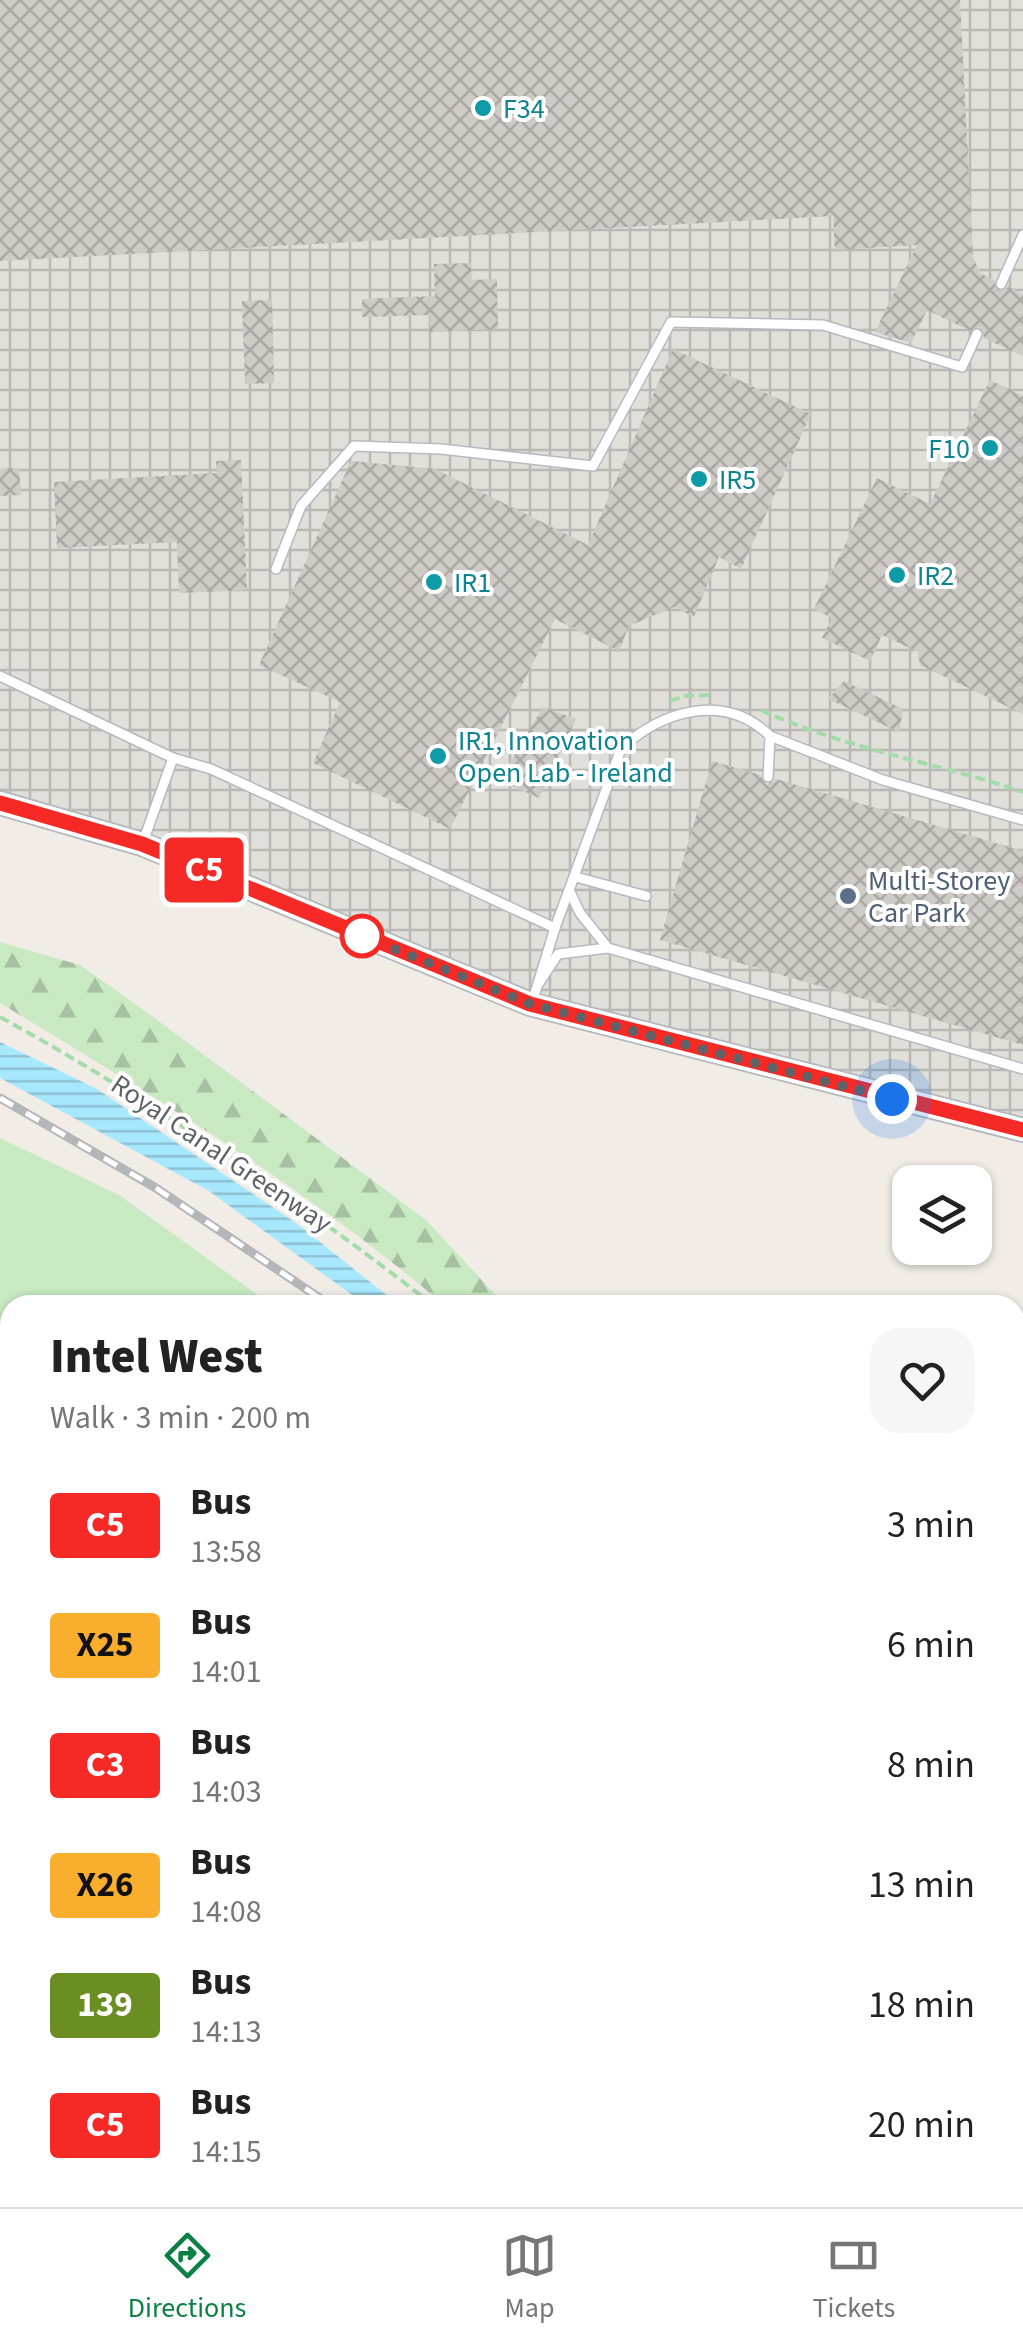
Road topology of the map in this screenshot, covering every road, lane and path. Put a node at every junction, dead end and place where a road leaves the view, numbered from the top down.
1 (1023, 235) edge
2 (1001, 284) dead end
3 (978, 334) dead end
4 (276, 569) dead end
5 (0, 676) edge
6 (726, 698) dead end
7 (656, 708) dead end
8 (759, 709) dead end
9 (770, 736) junction
10 (173, 758) junction
11 (768, 777) dead end
12 (1023, 792) edge
13 (0, 803) edge
14 (1023, 820) edge
15 (142, 844) junction
16 (576, 877) junction
17 (570, 892) junction
18 (646, 896) dead end
19 (555, 928) junction
20 (608, 948) junction
21 (0, 1017) edge
22 (1023, 1069) edge
23 (1023, 1130) edge
24 (420, 1295) edge

1 - 2 lane
3 - 4 lane
5 - 10 lane
6 - 7 path
8 - 12 path
9 - 11 lane
9 - 14 lane
9 - 16 lane
10 - 15 lane
10 - 19 lane
13 - 15 main road
15 - 23 main road
16 - 17 lane
16 - 18 lane
17 - 19 lane
17 - 20 lane
19 - 20 lane
20 - 22 lane
21 - 24 path, Royal Canal Greenway

